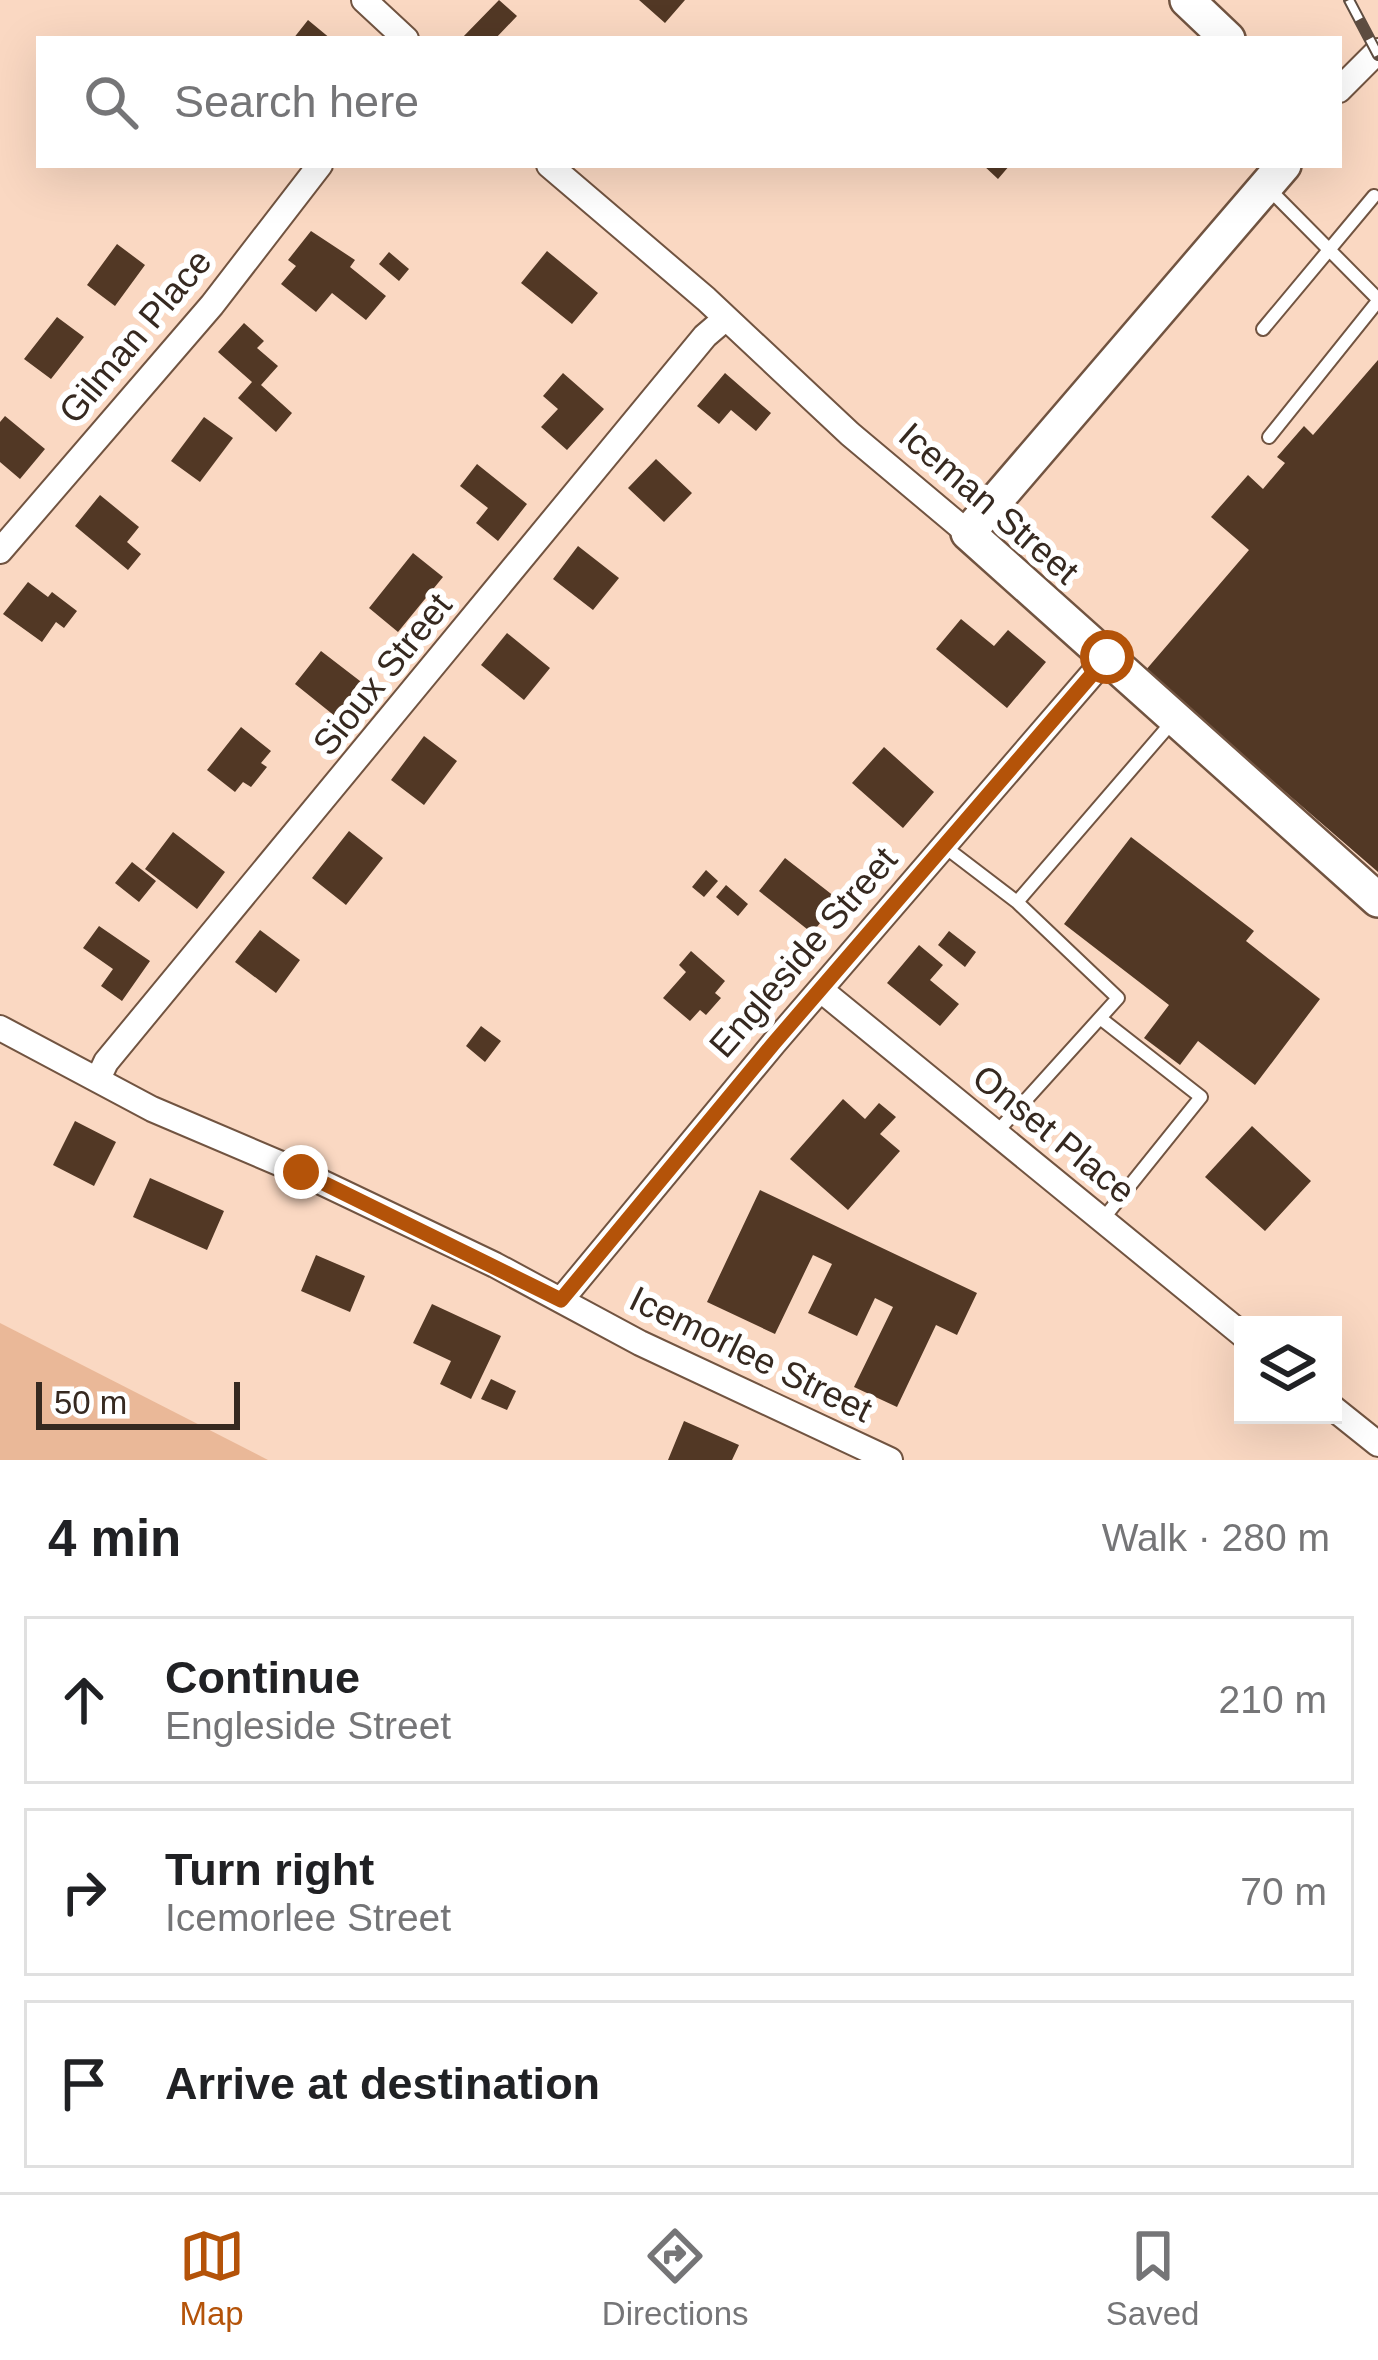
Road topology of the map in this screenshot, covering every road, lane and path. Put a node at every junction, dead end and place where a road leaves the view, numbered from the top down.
1 (364, 0) edge
2 (1186, 0) edge
3 (403, 36) edge
4 (1225, 36) edge
5 (1378, 51) edge
6 (1342, 87) edge
7 (318, 168) edge
8 (552, 168) edge
9 (1275, 175) edge
10 (1374, 196) dead end
11 (1329, 249) junction
12 (1378, 300) edge
13 (726, 318) junction
14 (1263, 329) dead end
15 (1269, 437) dead end
16 (968, 533) junction
17 (0, 550) edge
18 (1107, 657) junction
19 (1175, 718) junction
20 (945, 847) junction
21 (1378, 900) edge
22 (1017, 902) junction
23 (820, 990) junction
24 (1100, 1018) junction
25 (0, 1028) edge
26 (98, 1079) junction
27 (995, 1133) junction
28 (1102, 1220) junction
29 (561, 1300) junction
30 (1234, 1328) edge
31 (1342, 1415) edge
32 (1378, 1444) edge
33 (890, 1460) edge

1 - 3 street
2 - 4 main road
5 - 6 street
7 - 17 street, Gilman Place
8 - 13 street, Iceman Street
9 - 11 lane
9 - 16 main road
10 - 11 lane
11 - 12 lane
11 - 14 lane
12 - 15 lane
13 - 16 street, Iceman Street
13 - 26 street, Sioux Street
16 - 18 main road, Iceman Street
18 - 19 main road, Iceman Street
18 - 20 street, Engleside Street
19 - 21 main road, Iceman Street
19 - 22 lane
20 - 22 lane
20 - 23 street, Engleside Street
22 - 24 lane
23 - 27 street, Onset Place
23 - 29 street, Engleside Street
24 - 27 lane
24 - 28 lane
25 - 26 street, Icemorlee Street
26 - 29 street, Icemorlee Street
27 - 28 street, Onset Place
28 - 30 street, Onset Place
29 - 33 street, Icemorlee Street
31 - 32 street

